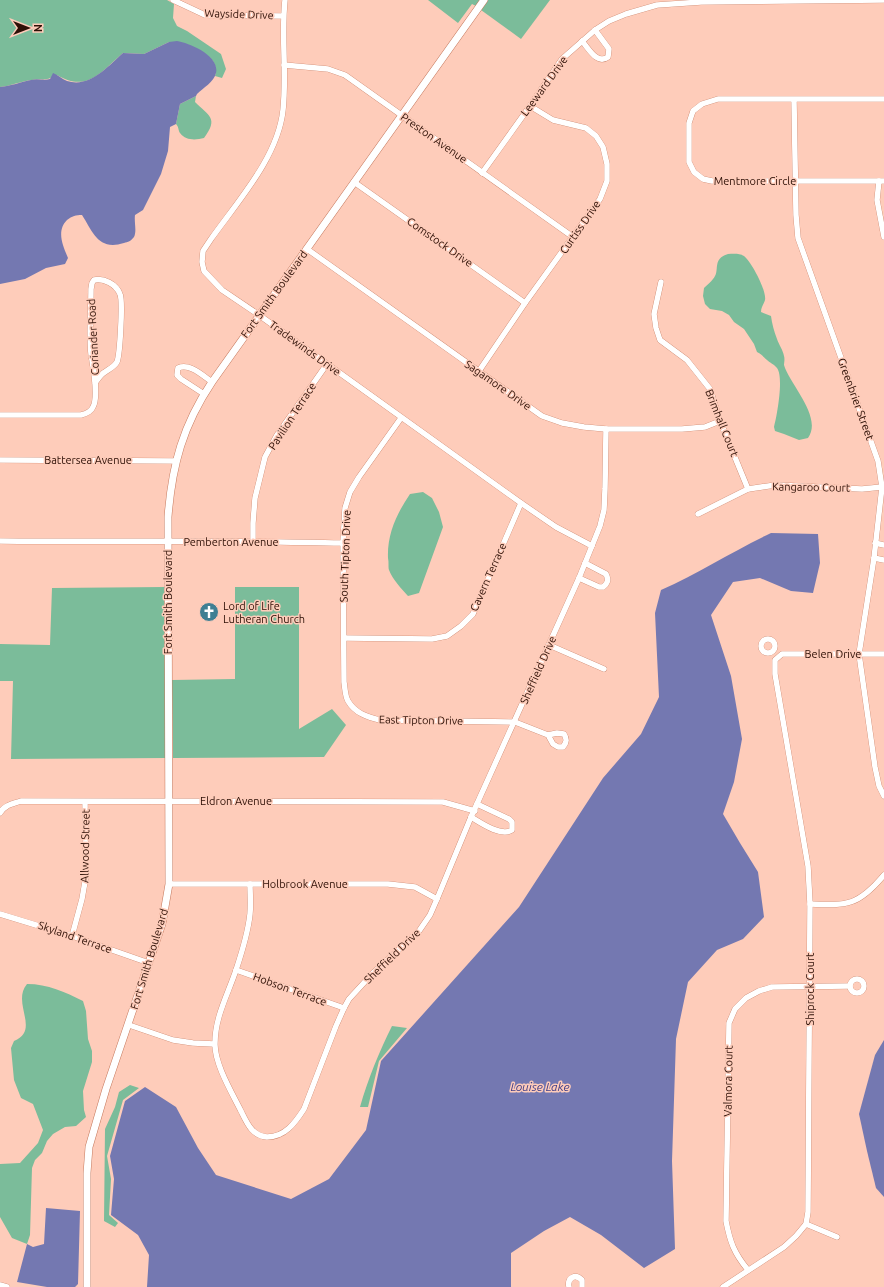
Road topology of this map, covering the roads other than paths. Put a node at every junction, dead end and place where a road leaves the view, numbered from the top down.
1 (173, 0) edge
2 (285, 0) edge
3 (484, 0) edge
4 (884, 0) edge
5 (283, 16) junction
6 (595, 30) junction
7 (582, 41) junction
8 (284, 65) junction
9 (884, 99) edge
10 (794, 100) junction
11 (530, 106) junction
12 (402, 116) junction
13 (482, 173) junction
14 (796, 181) junction
15 (881, 181) edge
16 (354, 182) junction
17 (884, 236) edge
18 (573, 237) junction
19 (307, 249) junction
20 (661, 282) dead end
21 (525, 303) junction
22 (259, 315) junction
23 (327, 364) junction
24 (479, 371) junction
25 (212, 382) junction
26 (95, 383) junction
27 (204, 394) junction
28 (0, 415) edge
29 (401, 418) junction
30 (720, 421) junction
31 (606, 429) junction
32 (0, 460) edge
33 (176, 461) junction
34 (882, 487) junction
35 (748, 489) junction
36 (521, 503) junction
37 (698, 514) dead end
38 (0, 541) edge
39 (253, 541) junction
40 (168, 542) junction
41 (343, 543) junction
42 (875, 543) junction
43 (884, 545) edge
44 (592, 546) junction
45 (874, 558) junction
46 (884, 560) edge
47 (585, 563) junction
48 (579, 578) junction
49 (344, 638) junction
50 (549, 645) junction
51 (773, 651) dead end
52 (859, 654) junction
53 (884, 654) edge
54 (780, 656) junction
55 (604, 669) dead end
56 (515, 722) junction
57 (548, 735) dead end
58 (884, 796) edge
59 (169, 801) junction
60 (85, 802) junction
61 (477, 804) junction
62 (475, 810) junction
63 (0, 813) edge
64 (471, 817) junction
65 (884, 875) edge
66 (168, 884) junction
67 (250, 884) junction
68 (437, 899) junction
69 (810, 904) junction
70 (0, 914) edge
71 (72, 936) junction
72 (149, 963) junction
73 (236, 970) junction
74 (810, 986) junction
75 (850, 986) dead end
76 (344, 1008) junction
77 (129, 1024) junction
78 (214, 1044) junction
79 (806, 1224) junction
80 (837, 1237) dead end
81 (748, 1270) junction
82 (0, 1285) edge
83 (6, 1287) edge
84 (87, 1287) edge
85 (569, 1287) edge
86 (582, 1287) edge
87 (723, 1287) edge

1 - 5 street, Wayside Drive
2 - 5 street, Tradewinds Drive
3 - 12 street, Fort Smith Boulevard
4 - 6 street, Leeward Drive
5 - 8 street, Tradewinds Drive
6 - 7 street, Leeward Drive
6 - 7 street
7 - 11 street, Leeward Drive
8 - 12 street, Preston Avenue
8 - 22 street, Tradewinds Drive
9 - 10 street, Mentmore Circle
10 - 14 street, Greenbrier Street
10 - 14 street, Mentmore Circle
11 - 13 street, Leeward Drive
11 - 18 street, Curtiss Drive
12 - 13 street, Preston Avenue
12 - 16 street, Fort Smith Boulevard
13 - 18 street, Preston Avenue
14 - 15 street, Mentmore Circle
14 - 34 street, Greenbrier Street
15 - 17 street
16 - 19 street, Fort Smith Boulevard
16 - 21 street, Comstock Drive
18 - 21 street, Curtiss Drive
19 - 22 street, Fort Smith Boulevard
19 - 24 street, Sagamore Drive
20 - 30 street, Brimhall Court
21 - 24 street, Curtiss Drive
22 - 23 street, Tradewinds Drive
22 - 25 street, Fort Smith Boulevard
23 - 29 street, Tradewinds Drive
23 - 39 street, Pavilion Terrace
24 - 31 street, Sagamore Drive
25 - 27 street, Fort Smith Boulevard
25 - 27 street
26 - 26 street, Coriander Road
26 - 28 street, Coriander Road
27 - 33 street, Fort Smith Boulevard
29 - 36 street, Tradewinds Drive
29 - 41 street, South Tipton Drive
30 - 31 street, Sagamore Drive
30 - 35 street, Brimhall Court
31 - 44 street, Sheffield Drive
32 - 33 street, Battersea Avenue
33 - 40 street, Fort Smith Boulevard
34 - 35 street, Kangaroo Court
34 - 42 street, Greenbrier Street
35 - 37 street, Kangaroo Court
36 - 44 street, Tradewinds Drive
36 - 49 street, Cavern Terrace
38 - 40 street, Pemberton Avenue
39 - 40 street, Pemberton Avenue
39 - 41 street, Pemberton Avenue
40 - 59 street, Fort Smith Boulevard
41 - 49 street, South Tipton Drive
42 - 43 street
42 - 45 street, Greenbrier Street
44 - 47 street, Sheffield Drive
45 - 46 street
45 - 52 street, Greenbrier Street
47 - 48 street, Sheffield Drive
47 - 48 street
48 - 50 street, Sheffield Drive
49 - 56 street, East Tipton Drive
50 - 55 street
50 - 56 street, Sheffield Drive
51 - 54 street
52 - 53 street, Belen Drive
52 - 54 street, Belen Drive
52 - 58 street, Greenbrier Street
54 - 69 street, Shiprock Court
56 - 57 street
56 - 61 street, Sheffield Drive
59 - 60 street, Eldron Avenue
59 - 62 street, Eldron Avenue
59 - 66 street, Fort Smith Boulevard
60 - 63 street, Eldron Avenue
60 - 71 street, Allwood Street
61 - 62 street, Sheffield Drive
61 - 64 street
62 - 64 street, Sheffield Drive
64 - 68 street, Sheffield Drive
65 - 69 street
66 - 67 street, Holbrook Avenue
66 - 72 street, Fort Smith Boulevard
67 - 68 street, Holbrook Avenue
67 - 73 street, Sheffield Drive
68 - 76 street, Sheffield Drive
69 - 74 street, Shiprock Court
70 - 71 street, Skyland Terrace
71 - 72 street, Skyland Terrace
72 - 77 street, Fort Smith Boulevard
73 - 76 street, Hobson Terrace
73 - 78 street, Sheffield Drive
74 - 75 street, Valmora Court
74 - 79 street, Shiprock Court
74 - 81 street, Valmora Court
76 - 78 street, Sheffield Drive
77 - 78 street
77 - 84 street, Fort Smith Boulevard
79 - 80 street
79 - 81 street
81 - 87 street
82 - 83 street
85 - 86 street

